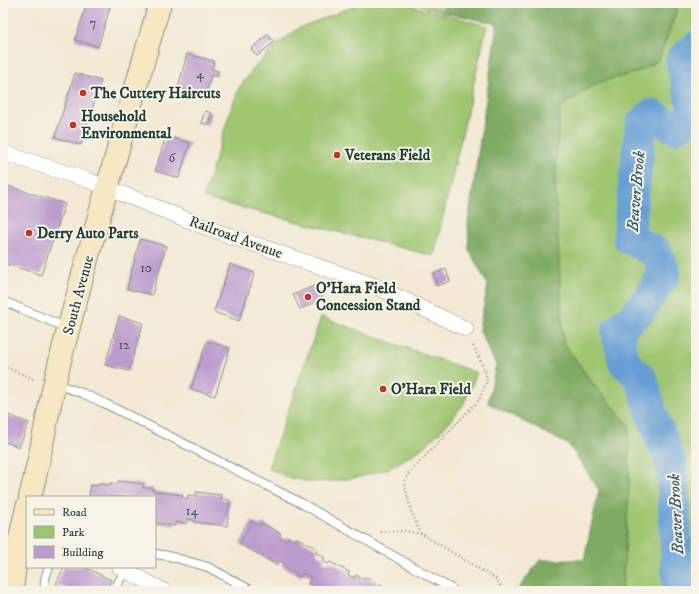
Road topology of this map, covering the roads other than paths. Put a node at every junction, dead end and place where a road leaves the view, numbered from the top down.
1 (160, 3) edge
2 (3, 154) edge
3 (107, 188) junction
4 (3, 301) edge
5 (69, 329) junction
6 (466, 329) road end
7 (48, 382) junction
8 (29, 496) edge
9 (26, 512) edge
10 (156, 554) edge
11 (49, 568) edge
12 (122, 568) edge
13 (12, 591) edge
14 (46, 591) edge
15 (114, 591) edge
16 (164, 591) edge
17 (252, 591) edge
18 (455, 591) edge

1 - 3 street, South Avenue
2 - 3 street, Railroad Avenue
3 - 5 street, South Avenue
3 - 6 street, Railroad Avenue
4 - 5 lane
5 - 7 street, South Avenue
7 - 8 street, South Avenue
7 - 18 lane
9 - 13 street, South Avenue
10 - 17 lane
11 - 14 lane
12 - 15 lane
12 - 16 street

